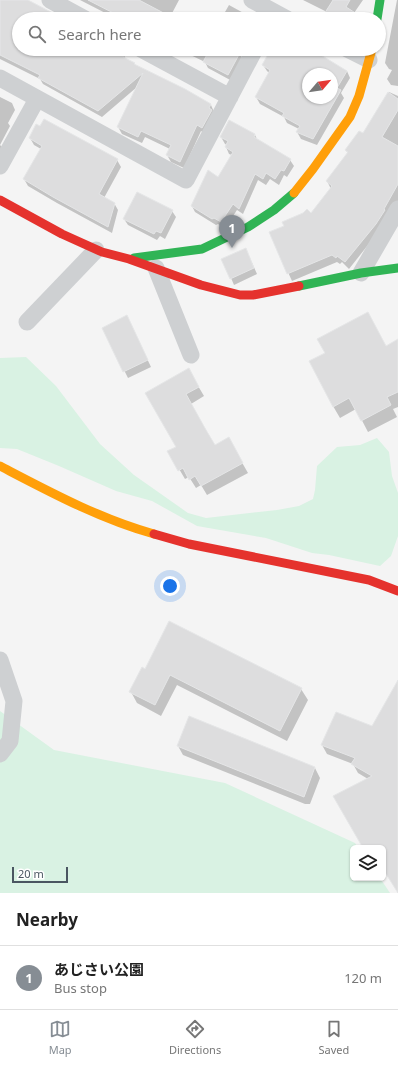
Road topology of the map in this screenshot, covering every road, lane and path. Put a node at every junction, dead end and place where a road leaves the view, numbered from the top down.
1 (50, 0) edge
2 (252, 0) edge
3 (380, 0) edge
4 (73, 12) edge
5 (270, 12) edge
6 (378, 12) edge
7 (154, 56) edge
8 (251, 56) edge
9 (370, 56) edge
10 (0, 78) edge
11 (230, 98) junction
12 (37, 99) junction
13 (0, 166) edge
14 (0, 200) edge
15 (398, 209) edge
16 (96, 250) junction
17 (130, 259) junction
18 (156, 268) junction
19 (398, 268) edge
20 (361, 273) junction
21 (27, 322) dead end
22 (191, 355) dead end
23 (0, 466) edge
24 (398, 591) edge
25 (0, 660) edge
26 (7, 697) edge
27 (0, 754) edge

1 - 4 street
2 - 5 street
3 - 6 street
7 - 11 street
8 - 11 street
9 - 17 street
10 - 12 street
11 - 12 street
12 - 13 street
14 - 16 street
15 - 20 street
16 - 17 street
16 - 21 street
17 - 18 street
18 - 20 street
18 - 22 street
19 - 20 street
23 - 24 street
25 - 26 street
26 - 27 street

